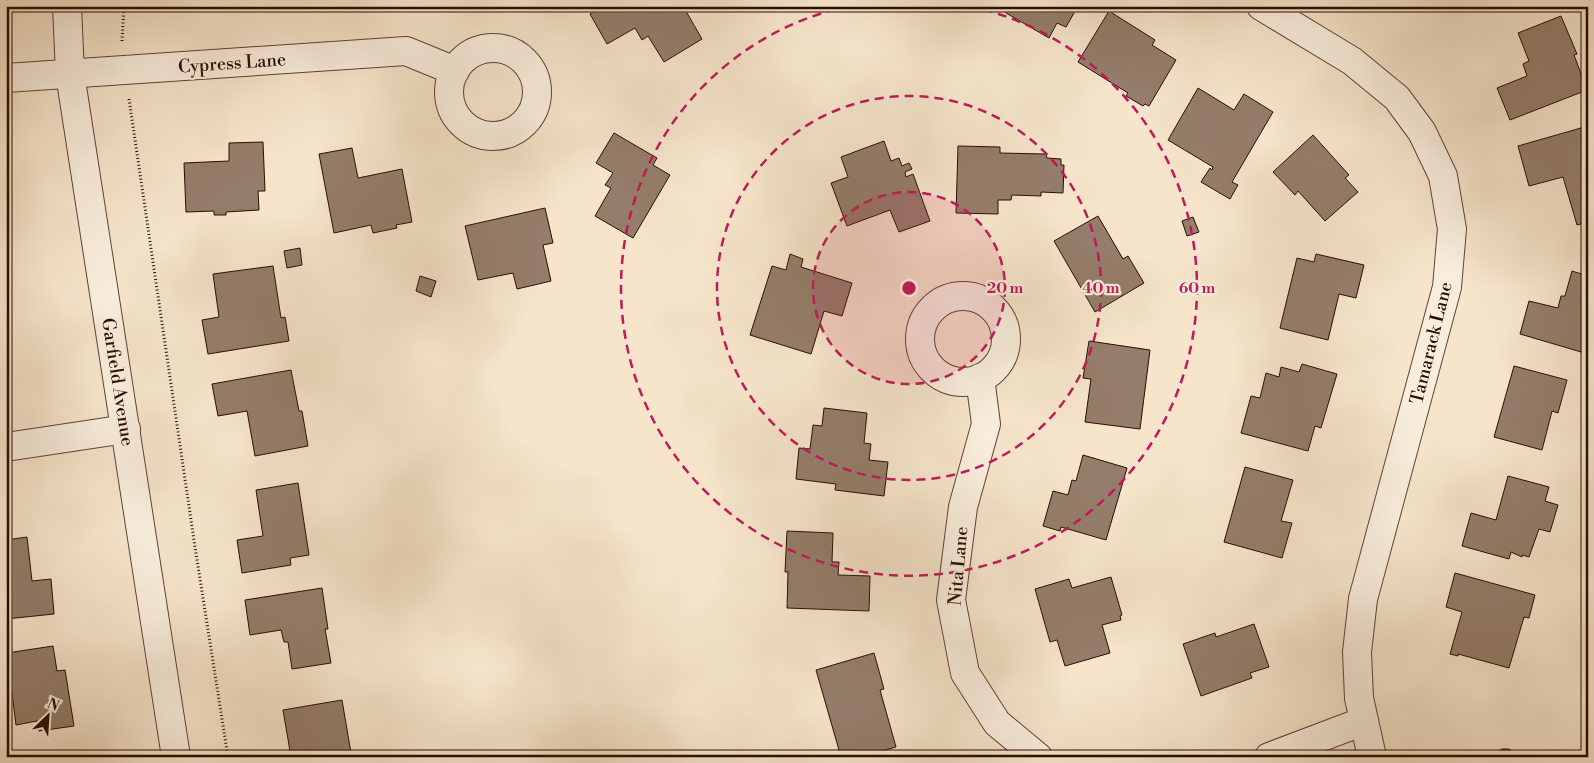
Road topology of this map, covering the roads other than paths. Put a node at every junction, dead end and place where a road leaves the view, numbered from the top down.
1 (67, 6) edge
2 (1261, 6) edge
3 (455, 71) dead end
4 (70, 74) junction
5 (6, 78) edge
6 (980, 378) dead end
7 (126, 429) junction
8 (6, 447) edge
9 (1364, 721) junction
10 (176, 757) edge
11 (1038, 757) edge
12 (1269, 757) edge
13 (1372, 757) edge

1 - 4 street, Garfield Avenue
2 - 9 street, Tamarack Lane
3 - 4 street, Cypress Lane
4 - 5 street, Cypress Lane
4 - 7 street, Garfield Avenue
6 - 11 street, Nita Lane
7 - 8 street
7 - 10 street, Garfield Avenue
9 - 12 street
9 - 13 street, Tamarack Lane

